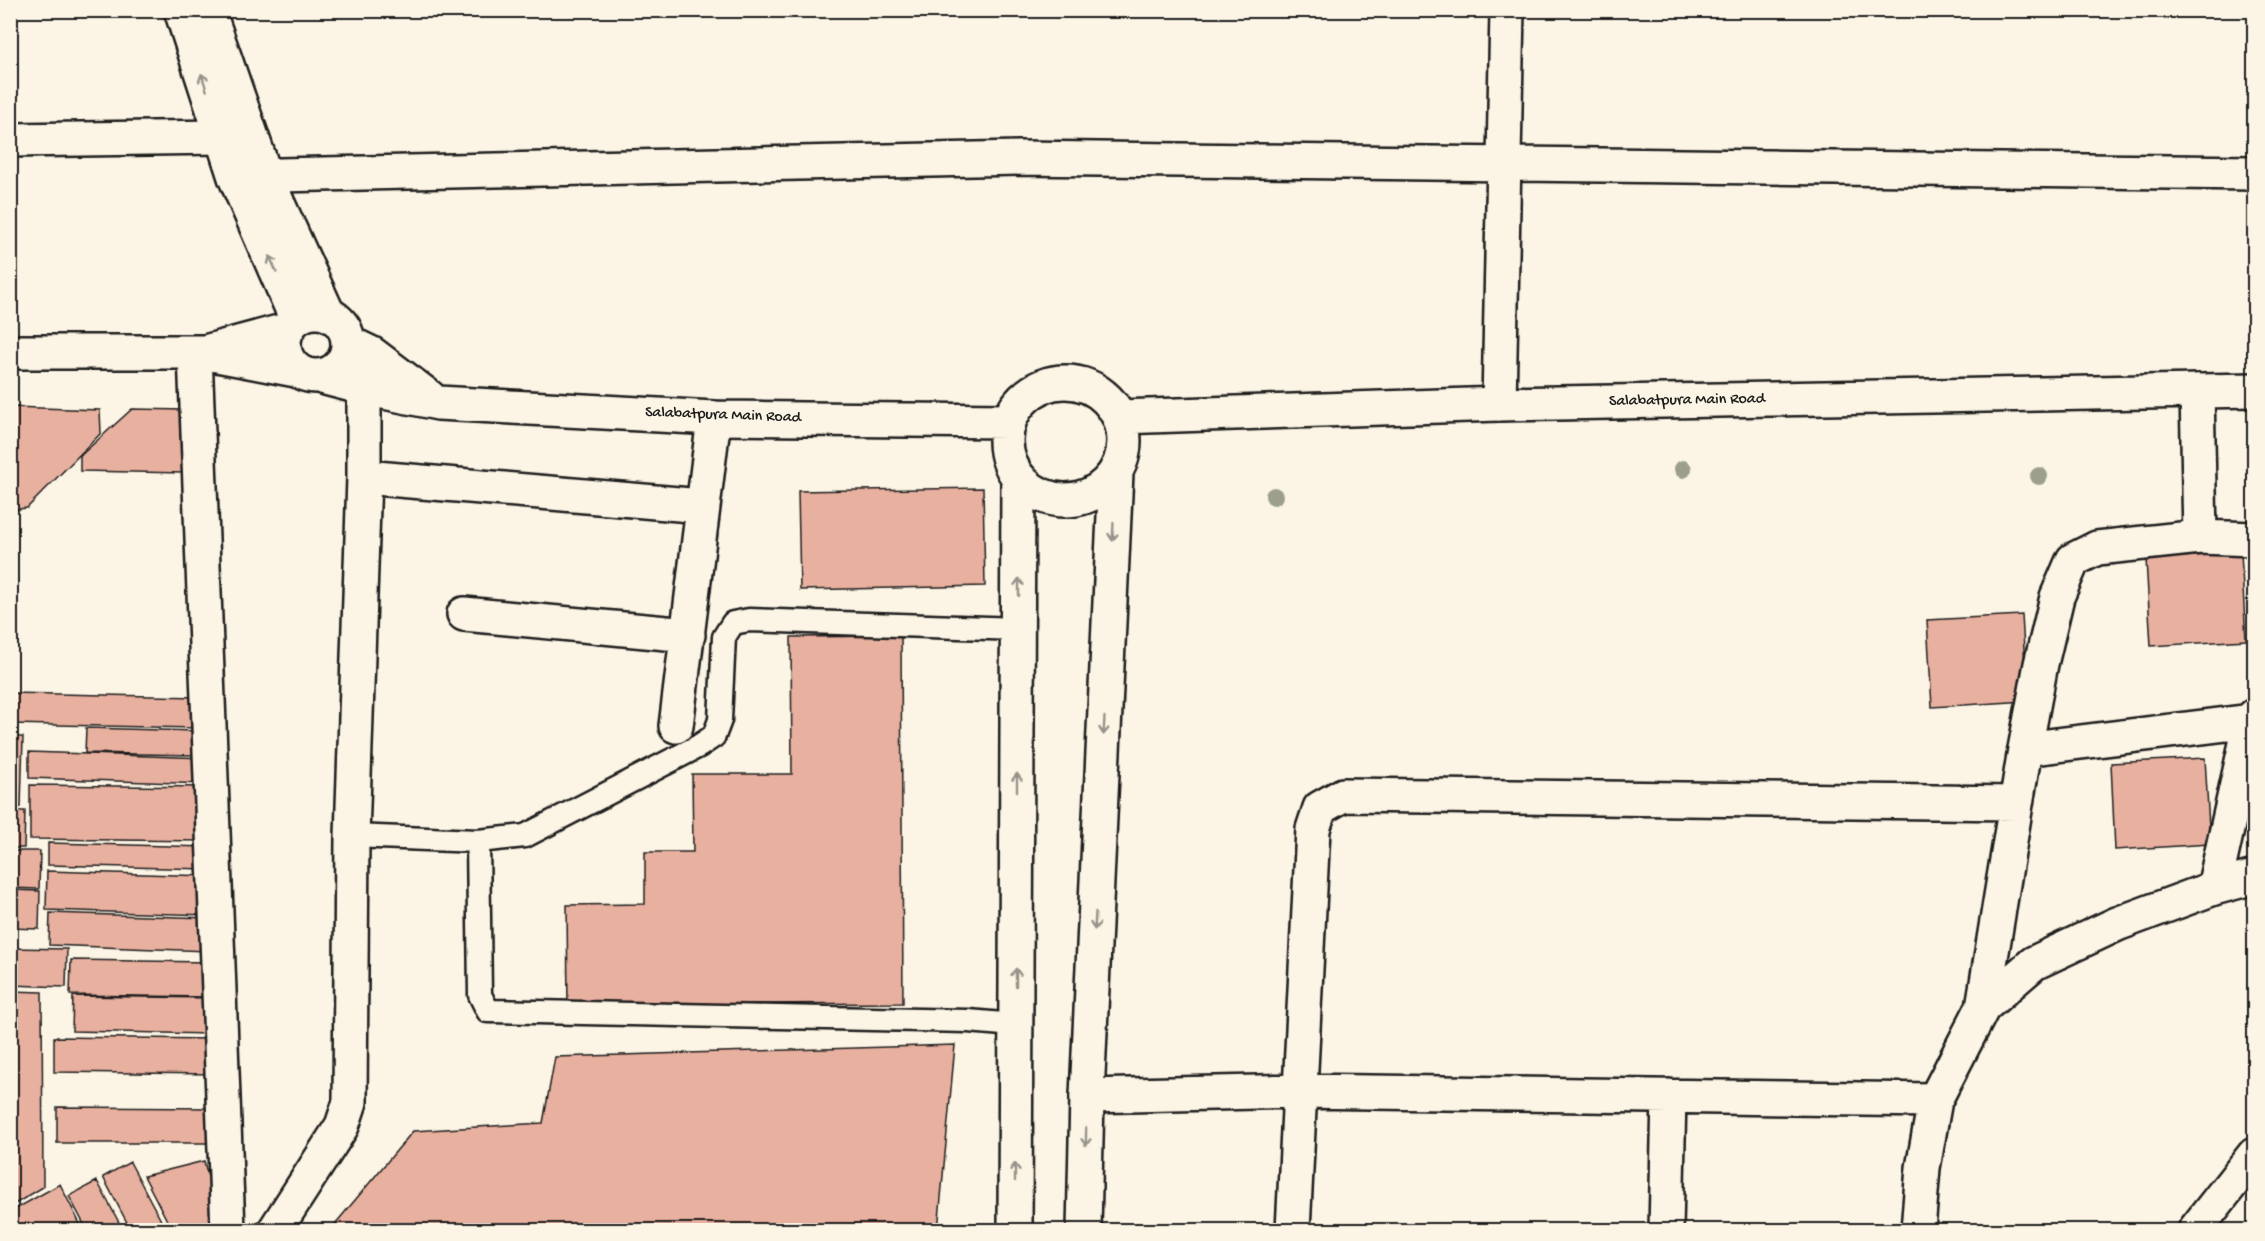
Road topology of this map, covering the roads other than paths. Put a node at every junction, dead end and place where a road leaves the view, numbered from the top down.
1 (181, 10) edge
2 (208, 10) edge
3 (1507, 10) edge
4 (222, 137) junction
5 (10, 140) edge
6 (1503, 164) junction
7 (2254, 173) edge
8 (250, 176) junction
9 (328, 314) junction
10 (291, 324) junction
11 (360, 349) junction
12 (10, 352) edge
13 (200, 353) junction
14 (309, 374) junction
15 (364, 388) junction
16 (2254, 390) edge
17 (2197, 391) junction
18 (438, 403) junction
19 (1499, 404) junction
20 (1120, 417) junction
21 (714, 418) junction
22 (1009, 421) junction
23 (1116, 473) junction
24 (364, 477) junction
25 (1018, 477) junction
26 (702, 506) junction
27 (2200, 537) junction
28 (2254, 539) edge
29 (464, 614) dead end
30 (1019, 629) junction
31 (688, 635) junction
32 (2253, 719) edge
33 (676, 726) dead end
34 (2025, 749) junction
35 (2016, 803) junction
36 (352, 836) junction
37 (478, 841) junction
38 (2254, 877) edge
39 (2214, 888) junction
40 (1983, 1007) junction
41 (1015, 1025) junction
42 (1299, 1091) junction
43 (1087, 1096) junction
44 (1669, 1096) junction
45 (1935, 1100) junction
46 (2254, 1155) edge
47 (228, 1230) edge
48 (275, 1230) edge
49 (1015, 1230) edge
50 (1084, 1230) edge
51 (1293, 1230) edge
52 (1666, 1230) edge
53 (1918, 1230) edge
54 (2195, 1230) edge

4 -> 1 street
2 - 8 street
3 - 6 street
4 - 5 street
4 - 8 street
6 - 7 street
6 - 8 street
6 - 19 street
8 - 9 street
10 -> 8 street
9 - 10 street
9 - 11 street
10 - 13 street, Salabatpura Main Road
10 - 14 street
11 - 14 street
11 - 15 street
11 - 18 street
12 - 13 street, Salabatpura Main Road
13 - 14 street, Salabatpura Main Road
13 - 47 street
14 - 15 street, Salabatpura Main Road
15 - 18 street, Salabatpura Main Road
15 - 24 street
16 - 17 street, Salabatpura Main Road
17 - 19 street, Salabatpura Main Road
17 - 27 street
18 - 21 street, Salabatpura Main Road
19 - 20 street, Salabatpura Main Road
20 - 22 street
20 - 23 street
21 - 22 street, Salabatpura Main Road
21 - 26 street
22 - 25 street
23 - 25 street
23 -> 43 street
24 - 26 street
24 - 36 street
30 -> 25 street
26 - 31 street
27 - 28 street
27 - 34 street
29 - 31 street
30 - 37 lane
41 -> 30 street
31 - 33 street
32 - 34 street
32 - 39 street
34 - 35 street
35 - 40 street
35 - 42 street
36 - 37 lane
36 - 48 street
37 - 41 lane
38 - 39 street
39 - 40 street
40 - 45 street
49 -> 41 street
42 - 43 street
42 - 44 street
42 - 51 street
43 -> 50 street
44 - 45 street
44 - 52 street
45 - 53 street
46 - 54 street

